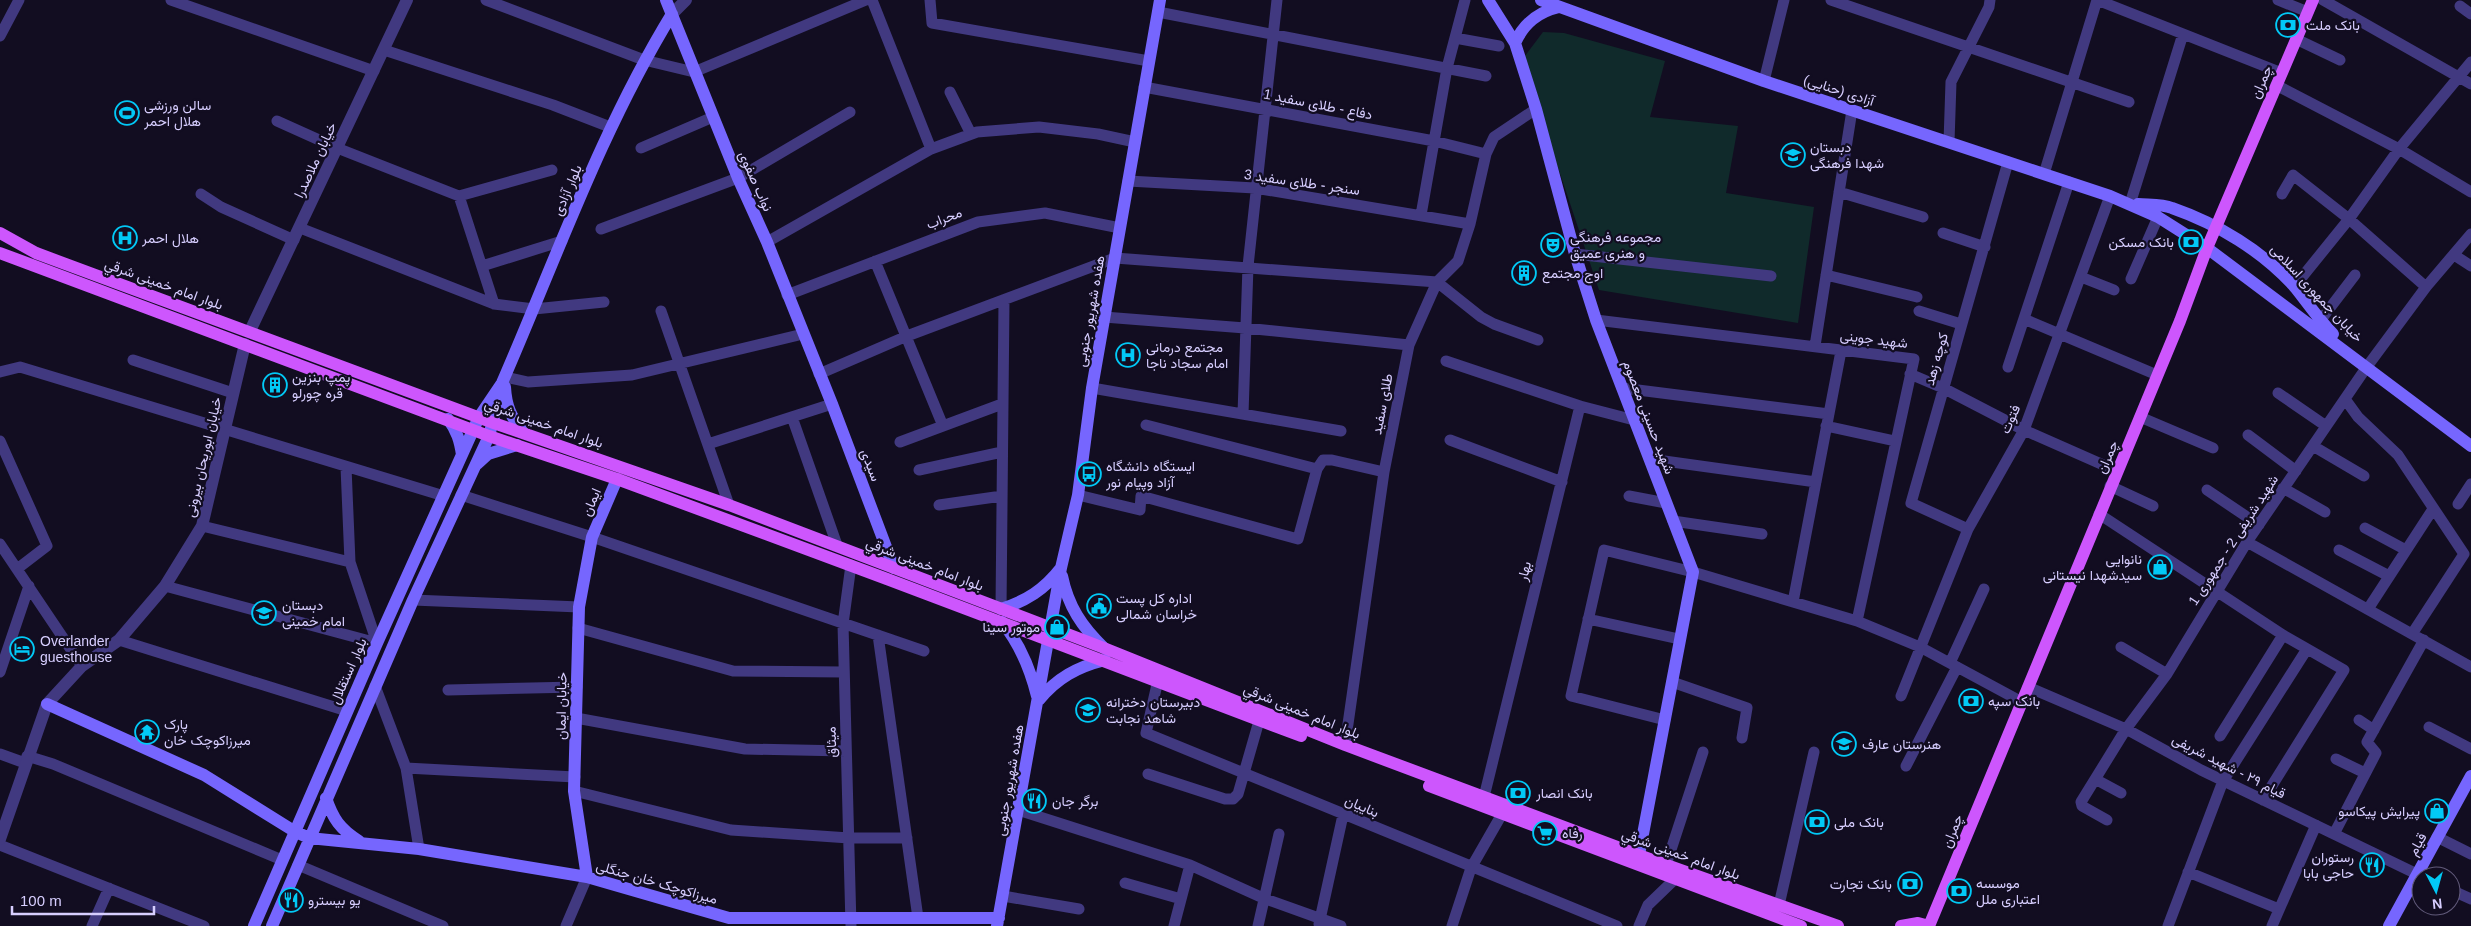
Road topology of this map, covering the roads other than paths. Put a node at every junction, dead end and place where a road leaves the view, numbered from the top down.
1 (18, 0) edge
2 (171, 0) edge
3 (407, 0) edge
4 (486, 0) edge
5 (666, 0) edge
6 (686, 0) edge
7 (866, 0) edge
8 (872, 0) edge
9 (930, 0) edge
10 (1277, 0) edge
11 (1465, 0) edge
12 (1488, 0) edge
13 (1541, 0) edge
14 (1784, 0) edge
15 (1831, 0) edge
16 (1990, 0) edge
17 (2097, 0) edge
18 (2278, 0) edge
19 (2323, 0) edge
20 (1159, 6) edge
21 (2311, 6) edge
22 (2460, 6) dead end
23 (1559, 7) junction
24 (672, 14) junction
25 (2471, 14) edge
26 (1274, 34) junction
27 (2183, 34) junction
28 (0, 36) edge
29 (1455, 38) junction
30 (2296, 39) junction
31 (1515, 43) junction
32 (1499, 46) dead end
33 (1969, 48) junction
34 (384, 50) junction
35 (644, 60) junction
36 (2340, 60) dead end
37 (1149, 61) junction
38 (2471, 62) edge
39 (1447, 68) junction
40 (374, 71) junction
41 (694, 72) junction
42 (2282, 73) junction
43 (1486, 76) dead end
44 (2459, 77) junction
45 (1764, 81) junction
46 (2072, 83) junction
47 (2471, 84) edge
48 (2276, 85) junction
49 (1144, 87) junction
50 (950, 92) dead end
51 (2129, 102) dead end
52 (1264, 109) junction
53 (1536, 109) junction
54 (1852, 110) junction
55 (850, 112) dead end
56 (713, 117) junction
57 (277, 122) dead end
58 (610, 127) junction
59 (971, 134) junction
60 (1434, 141) junction
61 (1135, 142) junction
62 (1948, 142) junction
63 (337, 148) junction
64 (641, 148) dead end
65 (931, 149) junction
66 (2399, 149) junction
67 (1486, 154) junction
68 (2008, 162) junction
69 (552, 170) dead end
70 (2044, 174) junction
71 (738, 178) junction
72 (1128, 182) junction
73 (2069, 182) junction
74 (1256, 188) junction
75 (1840, 192) junction
76 (2471, 192) edge
77 (201, 194) dead end
78 (2282, 194) dead end
79 (459, 196) junction
80 (2110, 196) junction
81 (2130, 204) junction
82 (1421, 215) junction
83 (1923, 217) dead end
84 (2158, 217) junction
85 (2349, 219) junction
86 (1470, 224) junction
87 (1120, 228) junction
88 (2216, 228) junction
89 (602, 229) dead end
90 (0, 233) edge
91 (1943, 233) dead end
92 (297, 234) junction
93 (2471, 234) edge
94 (562, 241) junction
95 (767, 242) junction
96 (1985, 247) junction
97 (2207, 248) junction
98 (0, 253) edge
99 (1575, 254) junction
100 (2454, 255) junction
101 (1115, 258) junction
102 (874, 261) junction
103 (482, 266) junction
104 (1248, 266) junction
105 (2471, 266) edge
106 (1826, 275) junction
107 (2355, 275) dead end
108 (1771, 276) dead end
109 (2081, 277) junction
110 (2131, 279) dead end
111 (1437, 282) junction
112 (2294, 287) junction
113 (2426, 287) junction
114 (2114, 290) dead end
115 (787, 295) junction
116 (1917, 297) dead end
117 (1004, 300) junction
118 (604, 302) dead end
119 (494, 304) junction
120 (534, 309) junction
121 (661, 311) dead end
122 (1919, 312) dead end
123 (1104, 317) junction
124 (1596, 320) junction
125 (2024, 320) junction
126 (2320, 321) junction
127 (1961, 324) junction
128 (1244, 328) junction
129 (250, 331) junction
130 (803, 334) junction
131 (2060, 334) junction
132 (907, 336) junction
133 (1538, 340) dead end
134 (245, 344) junction
135 (1409, 345) junction
136 (1815, 346) junction
137 (1840, 351) junction
138 (133, 360) dead end
139 (1446, 361) dead end
140 (679, 363) junction
141 (2008, 367) dead end
142 (2366, 368) junction
143 (0, 372) edge
144 (819, 374) junction
145 (1910, 374) junction
146 (2157, 375) junction
147 (503, 380) junction
148 (1092, 388) junction
149 (1622, 388) junction
150 (1943, 388) junction
151 (233, 393) junction
152 (2278, 393) dead end
153 (2345, 399) junction
154 (832, 404) junction
155 (1002, 404) junction
156 (1580, 406) junction
157 (1244, 414) junction
158 (1828, 414) junction
159 (479, 417) junction
160 (792, 417) junction
161 (2140, 417) junction
162 (448, 419) junction
163 (1634, 420) junction
164 (494, 422) junction
165 (1146, 425) dead end
166 (943, 426) junction
167 (1826, 426) junction
168 (2326, 426) junction
169 (474, 430) junction
170 (2024, 430) junction
171 (225, 431) junction
172 (1342, 431) dead end
173 (523, 432) junction
174 (2248, 435) dead end
175 (488, 436) junction
176 (1450, 440) dead end
177 (1895, 440) junction
178 (0, 441) edge
179 (900, 442) dead end
180 (708, 444) junction
181 (518, 445) junction
182 (2313, 446) junction
183 (2471, 446) edge
184 (2213, 448) dead end
185 (1002, 452) junction
186 (462, 456) junction
187 (1650, 459) junction
188 (475, 465) junction
189 (346, 467) junction
190 (1318, 469) junction
191 (919, 470) dead end
192 (2117, 471) junction
193 (2296, 471) junction
194 (1384, 472) junction
195 (2364, 476) dead end
196 (617, 479) junction
197 (1562, 482) junction
198 (1816, 482) junction
199 (2471, 484) edge
200 (2110, 486) junction
201 (2284, 488) junction
202 (2206, 490) dead end
203 (461, 495) junction
204 (1078, 495) junction
205 (444, 496) junction
206 (1002, 496) junction
207 (1629, 496) dead end
208 (1666, 503) junction
209 (2458, 504) dead end
210 (729, 505) junction
211 (939, 505) dead end
212 (2153, 506) dead end
213 (2433, 509) junction
214 (2325, 512) dead end
215 (2098, 514) junction
216 (1673, 521) junction
217 (2259, 525) junction
218 (202, 526) junction
219 (2364, 528) dead end
220 (1968, 529) junction
221 (1762, 534) dead end
222 (592, 537) junction
223 (2247, 542) junction
224 (0, 544) edge
225 (837, 545) junction
226 (2339, 550) dead end
227 (2406, 550) junction
228 (350, 562) junction
229 (868, 564) junction
230 (851, 565) junction
231 (1061, 568) junction
232 (17, 569) junction
233 (891, 571) junction
234 (1693, 572) junction
235 (2389, 576) junction
236 (29, 586) junction
237 (165, 586) junction
238 (1984, 590) dead end
239 (2218, 591) junction
240 (412, 600) junction
241 (1793, 602) junction
242 (579, 607) junction
243 (2368, 609) junction
244 (1002, 615) junction
245 (1588, 619) junction
246 (1857, 621) junction
247 (843, 624) junction
248 (578, 628) junction
249 (878, 634) junction
250 (1050, 634) junction
251 (2412, 634) junction
252 (2283, 635) junction
253 (1679, 639) junction
254 (119, 640) junction
255 (2424, 640) junction
256 (377, 643) junction
257 (1920, 647) junction
258 (2121, 647) dead end
259 (2307, 649) junction
260 (924, 651) dead end
261 (1104, 654) junction
262 (1953, 665) junction
263 (82, 666) junction
264 (2471, 666) edge
265 (0, 672) edge
266 (844, 672) junction
267 (2167, 674) junction
268 (1158, 680) junction
269 (1672, 682) junction
270 (375, 686) junction
271 (577, 687) junction
272 (2028, 687) junction
273 (448, 690) dead end
274 (1901, 696) dead end
275 (1038, 700) junction
276 (2022, 702) junction
277 (47, 704) junction
278 (347, 711) junction
279 (576, 718) junction
280 (1665, 720) junction
281 (2359, 720) dead end
282 (1259, 721) junction
283 (2429, 727) dead end
284 (2126, 730) junction
285 (2374, 730) junction
286 (2220, 736) dead end
287 (1742, 738) dead end
288 (1345, 745) junction
289 (2471, 749) edge
290 (846, 751) junction
291 (1703, 752) dead end
292 (1814, 752) dead end
293 (0, 754) edge
294 (26, 759) junction
295 (2336, 759) dead end
296 (1906, 766) dead end
297 (406, 768) junction
298 (2366, 773) junction
299 (1148, 774) dead end
300 (1244, 774) junction
301 (2471, 776) edge
302 (575, 777) junction
303 (2095, 779) junction
304 (2223, 781) junction
305 (574, 792) junction
306 (2121, 793) dead end
307 (1484, 797) junction
308 (326, 798) junction
309 (2263, 800) junction
310 (1018, 810) junction
311 (1502, 814) junction
312 (1343, 815) junction
313 (2107, 820) dead end
314 (2316, 825) junction
315 (294, 831) junction
316 (1279, 834) dead end
317 (2334, 834) junction
318 (2437, 837) junction
319 (309, 838) junction
320 (848, 838) junction
321 (907, 838) junction
322 (0, 839) edge
323 (363, 843) junction
324 (0, 845) edge
325 (419, 849) junction
326 (2471, 854) edge
327 (1639, 855) junction
328 (282, 860) junction
329 (1190, 865) junction
330 (1666, 865) junction
331 (298, 866) junction
332 (2423, 866) edge
333 (1471, 868) junction
334 (2411, 871) edge
335 (2188, 872) junction
336 (587, 877) junction
337 (1675, 879) junction
338 (1125, 883) dead end
339 (108, 888) junction
340 (2411, 889) edge
341 (1003, 896) junction
342 (1263, 898) junction
343 (1181, 899) junction
344 (1779, 905) junction
345 (1079, 909) dead end
346 (2279, 910) junction
347 (910, 921) edge
348 (738, 922) edge
349 (782, 922) edge
350 (851, 922) edge
351 (998, 922) edge
352 (1320, 922) edge
353 (92, 926) edge
354 (204, 926) edge
355 (254, 926) edge
356 (272, 926) edge
357 (442, 926) edge
358 (566, 926) edge
359 (1174, 926) edge
360 (1258, 926) edge
361 (1340, 926) edge
362 (1452, 926) edge
363 (1617, 926) edge
364 (1639, 926) edge
365 (1801, 926) edge
366 (1838, 926) edge
367 (1901, 926) edge
368 (1929, 926) edge
369 (2168, 926) edge
370 (2272, 926) edge
371 (2389, 926) edge

1 - 28 street
2 - 40 street
3 - 34 street, خیابان ملاصدرا
4 - 35 street
5 - 24 main road, نواب صفوی
6 - 24 street
7 - 41 street
8 - 65 street
9 - 37 street
10 - 26 street
11 - 29 street
12 - 31 main road, شهید حسینی معصوم
13 - 23 main road, آزادی (حنایی)
14 - 45 street
15 - 33 street
16 - 33 street
17 - 27 street
17 - 46 street
18 - 21 street
19 - 44 street
20 - 26 street
20 - 37 main road, هفده شهریور جنوبی
21 - 30 main road, چمران
22 - 25 street
23 - 31 main road
23 - 45 main road, آزادی (حنایی)
24 - 35 main road, بلوار آزادی
24 - 41 main road, نواب صفوی
26 - 39 street
26 - 52 street
27 - 42 street
27 - 81 street
29 - 32 street
29 - 39 street
30 - 36 street
30 - 42 main road, چمران
31 - 53 main road, شهید حسینی معصوم
33 - 46 street
33 - 62 street
34 - 40 street, خیابان ملاصدرا
34 - 58 street
35 - 41 street
35 - 58 main road, بلوار آزادی
37 - 49 main road, هفده شهریور جنوبی
38 - 44 street
39 - 43 street
39 - 60 street
40 - 63 street, خیابان ملاصدرا
41 - 56 main road, نواب صفوی
42 - 48 main road, چمران
44 - 47 street
44 - 66 street
45 - 54 main road, آزادی (حنایی)
46 - 51 street
46 - 70 street
48 - 66 street
48 - 88 main road, چمران
49 - 52 street, دفاع - طلای سفید 1
49 - 61 main road, هفده شهریور جنوبی
50 - 59 street
52 - 60 street, دفاع - طلای سفید 1
52 - 74 street
53 - 67 street, طلای سفید
53 - 99 main road, شهید حسینی معصوم
54 - 62 main road, آزادی (حنایی)
54 - 75 street
55 - 71 street
56 - 64 street
56 - 71 main road, نواب صفوی
57 - 63 street
58 - 94 main road, بلوار آزادی
59 - 61 street
59 - 65 street
60 - 67 street, دفاع - طلای سفید 1
60 - 82 street
61 - 72 main road, هفده شهریور جنوبی
62 - 68 main road, آزادی (حنایی)
63 - 79 street
63 - 92 street, خیابان ملاصدرا
65 - 95 street
66 - 76 street
66 - 85 street
67 - 86 street, طلای سفید
68 - 70 main road, آزادی (حنایی)
68 - 96 street, کوچه زهد
69 - 79 street
70 - 73 main road, آزادی (حنایی)
71 - 89 street
71 - 95 main road, نواب صفوی
72 - 74 street, سنجر - طلای سفید 3
72 - 87 main road, هفده شهریور جنوبی
73 - 80 main road, آزادی (حنایی)
73 - 125 street
74 - 82 street, سنجر - طلای سفید 3
74 - 104 street
75 - 83 street
75 - 106 street
77 - 92 street
78 - 85 street
79 - 103 street
80 - 81 main road, آزادی (حنایی)
80 - 109 street, فتوت
81 - 84 main road, آزادی (حنایی)
81 - 88 main road, آزادی (حنایی)
82 - 86 street, سنجر - طلای سفید 3
84 - 97 main road, آزادی (حنایی)
84 - 110 street
85 - 112 street
85 - 113 street
86 - 111 street, طلای سفید
87 - 101 main road, هفده شهریور جنوبی
87 - 102 street, محراب
88 - 97 main road, چمران
88 - 112 main road, خیابان جمهوری اسلامی
90 - 129 main road, بلوار امام خمینی شرقي
91 - 96 street
92 - 119 street
92 - 129 street, خیابان ملاصدرا
93 - 100 street, شهید شریفی 2 - جمهوری 1
94 - 103 street
94 - 120 main road, بلوار آزادی
95 - 115 main road, نواب صفوی
96 - 127 street, کوچه زهد
97 - 142 main road, خیابان جمهوری اسلامی
97 - 146 main road, چمران
98 - 134 main road, بلوار امام خمینی شرقي
99 - 108 street
99 - 124 main road, شهید حسینی معصوم
100 - 105 street
100 - 113 street, شهید شریفی 2 - جمهوری 1
101 - 104 street
101 - 117 street
101 - 123 main road, هفده شهریور جنوبی
102 - 115 street, محراب
102 - 132 street
103 - 119 street
104 - 111 street
104 - 128 street
106 - 116 street
106 - 136 street
107 - 126 street
109 - 114 street
109 - 131 street, فتوت
111 - 133 street
111 - 135 street, طلای سفید
112 - 126 main road, خیابان جمهوری اسلامی
113 - 142 street, شهید شریفی 2 - جمهوری 1
115 - 130 main road, نواب صفوی
117 - 132 street
117 - 155 street
118 - 120 street
119 - 120 street
120 - 147 main road, بلوار آزادی
121 - 140 street
122 - 127 street
123 - 128 street
123 - 148 main road, هفده شهریور جنوبی
124 - 136 street, شهید جوینی
124 - 149 main road, شهید حسینی معصوم
125 - 131 street
125 - 141 street
126 - 142 main road, خیابان جمهوری اسلامی
127 - 150 street, کوچه زهد
128 - 135 street
128 - 157 street
129 - 159 main road, بلوار امام خمینی شرقي
130 - 140 street
130 - 144 main road, نواب صفوی
131 - 146 street
131 - 170 street, فتوت
132 - 144 street
132 - 166 street
134 - 151 street, خیابان ابوریحان بیرونی
134 - 162 main road, بلوار امام خمینی شرقي
135 - 194 street, طلای سفید
136 - 137 street, شهید جوینی
137 - 145 street, شهید جوینی
137 - 158 street
138 - 151 street
139 - 156 street
140 - 147 street
140 - 180 street
142 - 153 street, شهید شریفی 2 - جمهوری 1
142 - 183 main road, خیابان جمهوری اسلامی
143 - 171 street
144 - 154 main road, سیدی
145 - 150 street
145 - 177 street
146 - 161 main road, چمران
147 - 159 main road, بلوار آزادی
147 - 164 main road, بلوار آزادی
147 - 173 main road
148 - 157 street
148 - 204 main road, هفده شهریور جنوبی
149 - 158 street
149 - 163 main road, شهید حسینی معصوم
150 - 170 street
150 - 220 street, کوچه زهد
151 - 171 street, خیابان ابوریحان بیرونی
152 - 168 street
153 - 168 street, شهید شریفی 2 - جمهوری 1
153 - 213 street
154 - 160 street
154 - 233 main road, سیدی
155 - 166 street
155 - 185 street
156 - 163 street
156 - 197 street, بهار
157 - 172 street
158 - 167 street
159 - 164 main road, بلوار امام خمینی شرقي
159 - 169 main road, بلوار آزادی
160 - 180 street
160 - 225 street
161 - 184 street
161 - 192 main road, چمران
162 - 169 main road, بلوار امام خمینی شرقي
162 - 186 main road
163 - 187 main road, شهید حسینی معصوم
164 - 173 main road, بلوار امام خمینی شرقي
164 - 175 main road, بلوار آزادی
165 - 190 street
166 - 179 street
167 - 177 street
167 - 198 street
168 - 182 street, شهید شریفی 2 - جمهوری 1
169 - 175 main road, بلوار امام خمینی شرقي
169 - 186 main road, بلوار استقلال
170 - 192 street
170 - 220 street, فتوت
171 - 189 street
171 - 218 street, خیابان ابوریحان بیرونی
173 - 210 main road, بلوار امام خمینی شرقي
174 - 193 street
175 - 181 main road, بلوار امام خمینی شرقي
175 - 188 main road
176 - 197 street
177 - 246 street
178 - 232 street
180 - 210 street
181 - 188 main road
181 - 196 main road, بلوار امام خمینی شرقي
182 - 193 street, شهید شریفی 2 - جمهوری 1
182 - 195 street
185 - 191 street
185 - 206 street
186 - 205 main road, بلوار استقلال
187 - 198 street
187 - 208 main road, شهید حسینی معصوم
188 - 203 main road
189 - 205 street
189 - 228 street
190 - 194 street
190 - 204 street
192 - 200 main road, چمران
193 - 201 street, شهید شریفی 2 - جمهوری 1
194 - 288 street, طلای سفید
196 - 222 main road, ایمان
196 - 230 main road, بلوار امام خمینی شرقي
197 - 307 street, بهار
198 - 241 street
199 - 209 street
200 - 212 street
200 - 215 main road, چمران
201 - 214 street
201 - 217 street, شهید شریفی 2 - جمهوری 1
202 - 217 street
203 - 222 street
203 - 240 main road
204 - 231 main road, هفده شهریور جنوبی
205 - 256 main road, بلوار استقلال
206 - 211 street
206 - 244 street
207 - 208 street
208 - 216 main road, شهید حسینی معصوم
210 - 225 main road, بلوار امام خمینی شرقي
213 - 227 street
213 - 251 street
215 - 239 street
215 - 272 main road, چمران
216 - 221 street
216 - 234 main road, شهید حسینی معصوم
217 - 223 street, شهید شریفی 2 - جمهوری 1
218 - 228 street
218 - 237 street, خیابان ابوریحان بیرونی
219 - 227 street
220 - 257 street, فتوت
222 - 242 main road, خیابان ایمان
222 - 247 street
223 - 239 street, شهید شریفی 2 - جمهوری 1
223 - 243 street
224 - 232 street
225 - 229 main road, بلوار امام خمینی شرقي
226 - 235 street
227 - 235 street
228 - 256 street
229 - 230 main road, بلوار امام خمینی شرقي
229 - 233 main road, بلوار امام خمینی شرقي
230 - 247 street, میثاق
231 - 244 main road
231 - 250 main road, هفده شهریور جنوبی
231 - 261 main road
232 - 236 street
233 - 244 main road, بلوار امام خمینی شرقي
234 - 241 street
234 - 245 street
234 - 253 main road
235 - 243 street
236 - 263 street
236 - 265 street
237 - 254 street, خیابان ابوریحان بیرونی
237 - 256 street
238 - 262 street
239 - 252 street
239 - 267 street, شهید شریفی 2 - جمهوری 1
240 - 242 street
240 - 270 main road
241 - 246 street
242 - 248 main road, خیابان ایمان
243 - 251 street
244 - 250 main road, بلوار امام خمینی شرقي
244 - 275 main road
245 - 253 street
245 - 280 street
246 - 257 street
247 - 249 street
247 - 266 street, میثاق
248 - 266 street
248 - 271 main road, خیابان ایمان
249 - 260 street
249 - 321 street
250 - 261 main road, بلوار امام خمینی شرقي
250 - 275 main road, هفده شهریور جنوبی
251 - 255 street
252 - 259 street
252 - 286 street
253 - 269 main road
254 - 263 street, خیابان ابوریحان بیرونی
254 - 278 street
255 - 264 street
255 - 285 street
256 - 278 main road, بلوار استقلال
257 - 262 street
257 - 274 street, فتوت
258 - 267 street
259 - 304 street
259 - 309 street
261 - 268 main road, بلوار امام خمینی شرقي
261 - 275 main road
261 - 288 main road, بلوار امام خمینی شرقي
262 - 276 street
262 - 296 street
263 - 277 street, خیابان ابوریحان بیرونی
266 - 290 street, میثاق
267 - 284 street, شهید شریفی 2 - جمهوری 1
268 - 282 main road, بلوار امام خمینی شرقي
268 - 300 street, بناییان
269 - 280 main road
269 - 287 street
270 - 297 street
270 - 308 main road
271 - 273 street
271 - 279 main road, خیابان ایمان
272 - 276 main road, چمران
272 - 284 street, قیام ۲۹ - شهید شریفی
275 - 310 main road, هفده شهریور جنوبی
276 - 368 main road, چمران
277 - 294 street, خیابان ابوریحان بیرونی
277 - 315 main road
278 - 315 main road, بلوار استقلال
279 - 290 street
279 - 302 main road, خیابان ایمان
280 - 327 main road
281 - 285 street
282 - 300 street
282 - 311 main road, بلوار امام خمینی شرقي
283 - 289 street
284 - 303 street, شهید شریفی 2 - جمهوری 1
284 - 304 street, قیام ۲۹ - شهید شریفی
285 - 298 street
288 - 307 main road, بلوار امام خمینی شرقي
290 - 320 street, میثاق
291 - 330 street
292 - 344 street
293 - 294 street
294 - 322 street, خیابان ابوریحان بیرونی
294 - 328 street
295 - 298 street
297 - 302 street
297 - 325 street
298 - 317 street
299 - 300 street
300 - 312 street, بناییان
301 - 318 main road, قیام
302 - 305 main road, خیابان ایمان
303 - 306 street
303 - 313 street, شهید شریفی 2 - جمهوری 1
304 - 309 street, قیام ۲۹ - شهید شریفی
304 - 335 street
305 - 320 street
305 - 336 main road, خیابان ایمان
307 - 327 main road, بلوار امام خمینی شرقي
308 - 319 main road
308 - 323 main road
309 - 314 street, قیام ۲۹ - شهید شریفی
310 - 329 street
310 - 341 main road, هفده شهریور جنوبی
311 - 333 street
311 - 337 main road, بلوار امام خمینی شرقي
312 - 333 street, بناییان
312 - 352 street
314 - 317 street, قیام ۲۹ - شهید شریفی
314 - 346 street
315 - 319 main road, میرزاکوچک خان جنگلی
315 - 328 main road, بلوار استقلال
316 - 342 street
317 - 334 street, قیام ۲۹ - شهید شریفی
318 - 326 street
318 - 332 main road, قیام
319 - 323 main road, میرزاکوچک خان جنگلی
319 - 331 main road
320 - 321 street
320 - 350 street, میثاق
321 - 347 street
323 - 325 main road, میرزاکوچک خان جنگلی
324 - 339 street
325 - 336 main road, میرزاکوچک خان جنگلی
327 - 330 main road, بلوار امام خمینی شرقي
328 - 355 main road, بلوار استقلال
329 - 342 street
329 - 343 street
330 - 344 main road, بلوار امام خمینی شرقي
331 - 356 main road
331 - 357 street
333 - 362 street
333 - 363 street, بناییان
335 - 346 street
335 - 369 street
336 - 348 main road, میرزاکوچک خان جنگلی
336 - 358 street
337 - 364 street
337 - 365 main road, بلوار امام خمینی شرقي
338 - 343 street
339 - 353 street
339 - 354 street
340 - 371 main road, قیام
341 - 345 street
341 - 351 main road, هفده شهریور جنوبی
342 - 352 street
342 - 360 street
343 - 359 street
344 - 366 main road, بلوار امام خمینی شرقي
346 - 370 street
347 - 350 main road, میرزاکوچک خان جنگلی
347 - 351 main road, میرزاکوچک خان جنگلی
348 - 349 main road, میرزاکوچک خان جنگلی
349 - 350 main road, میرزاکوچک خان جنگلی
352 - 361 street
367 - 368 main road

